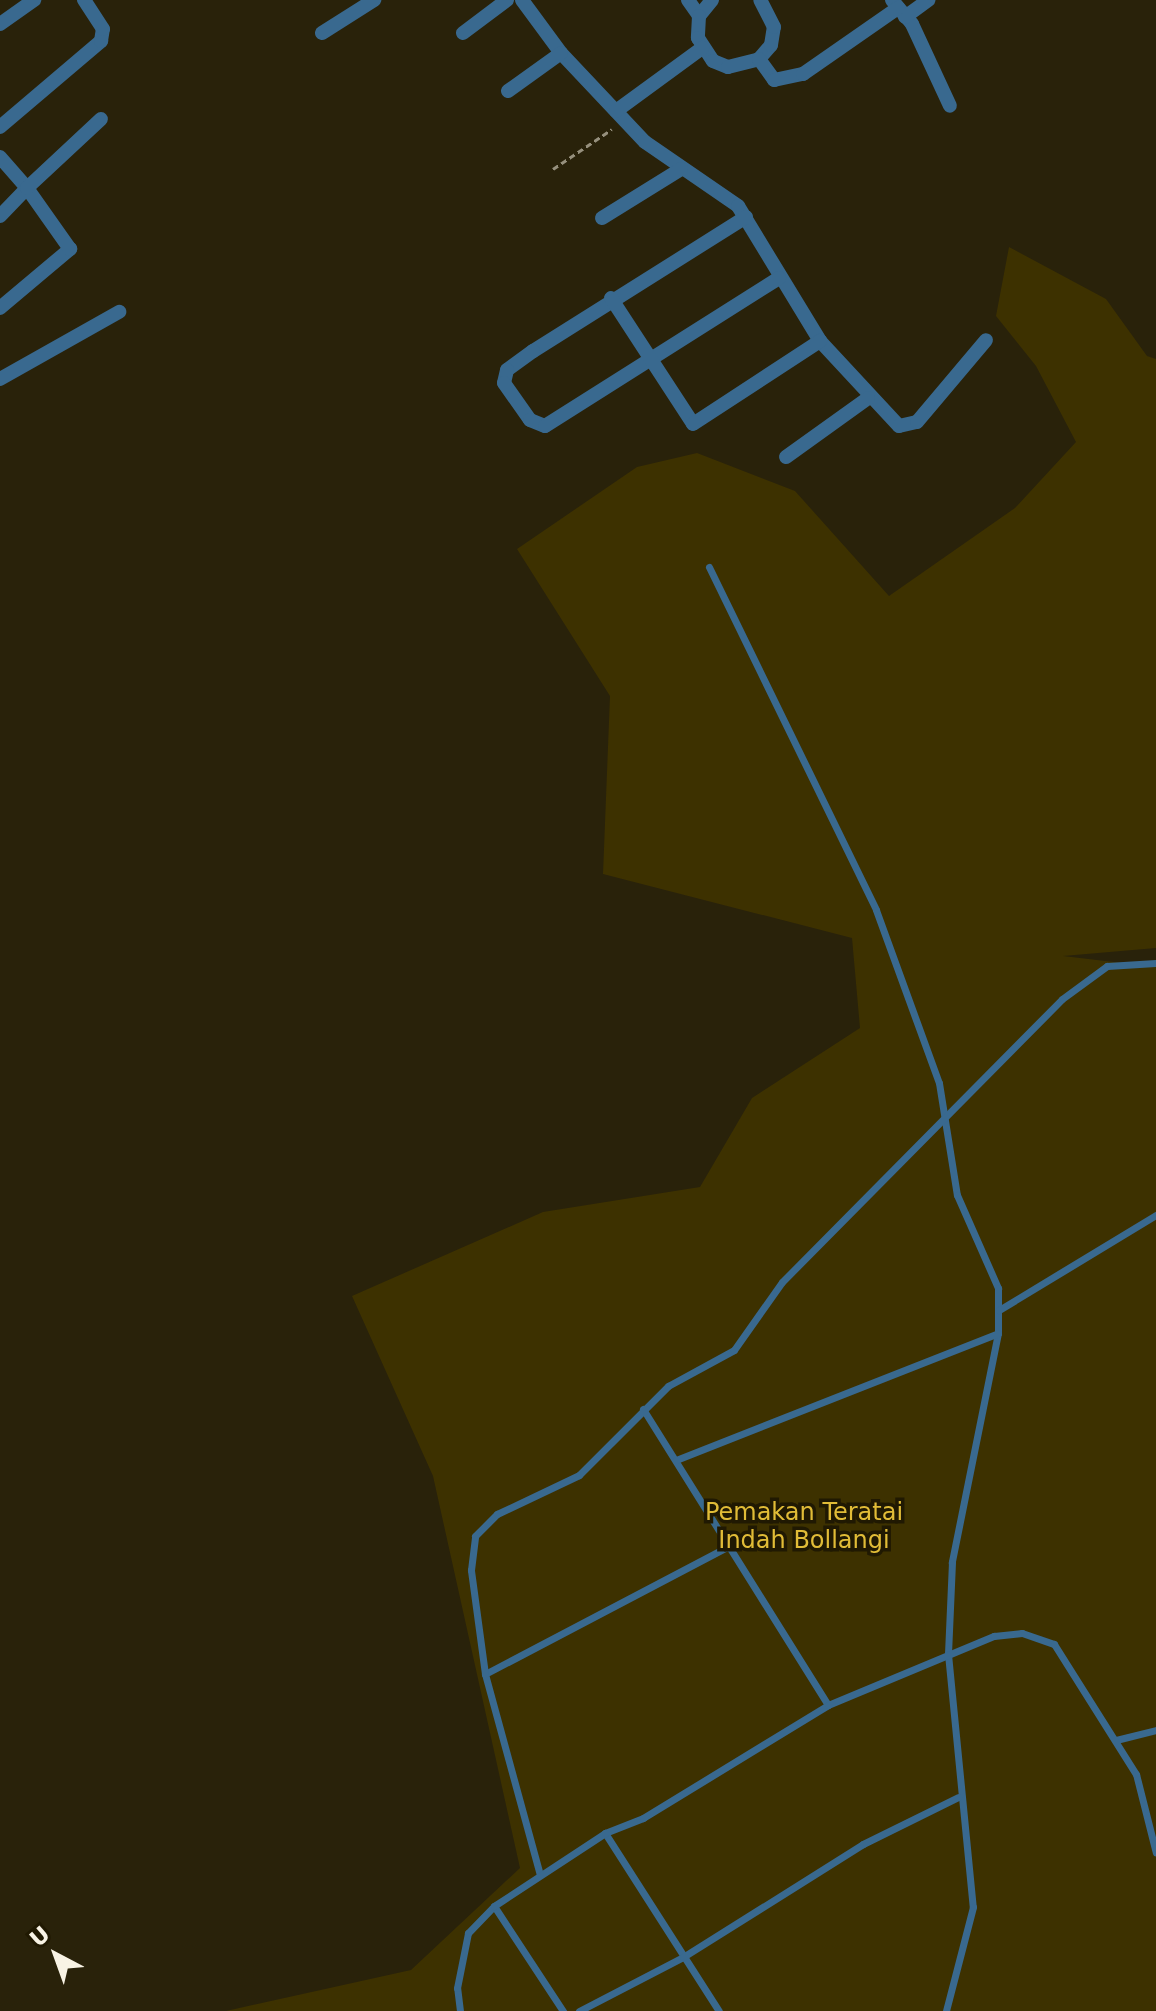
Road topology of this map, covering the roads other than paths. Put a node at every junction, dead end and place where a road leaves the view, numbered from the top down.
1 (34, 0) edge
2 (84, 0) edge
3 (374, 0) edge
4 (507, 0) edge
5 (522, 0) edge
6 (688, 0) edge
7 (712, 0) edge
8 (928, 0) edge
9 (770, 3) edge
10 (899, 8) edge
11 (699, 16) junction
12 (0, 24) edge
13 (322, 33) dead end
14 (463, 33) dead end
15 (702, 48) junction
16 (561, 53) junction
17 (759, 59) junction
18 (508, 91) dead end
19 (950, 106) dead end
20 (620, 116) junction
21 (101, 119) dead end
22 (0, 127) edge
23 (0, 157) edge
24 (681, 169) junction
25 (27, 188) junction
26 (0, 216) edge
27 (746, 217) junction
28 (602, 218) dead end
29 (779, 278) junction
30 (611, 298) junction
31 (0, 308) edge
32 (119, 312) dead end
33 (986, 340) dead end
34 (820, 341) junction
35 (650, 359) junction
36 (0, 379) edge
37 (868, 398) junction
38 (786, 457) dead end
39 (709, 567) dead end
40 (1156, 963) edge
41 (946, 1110) junction
42 (1156, 1215) edge
43 (999, 1310) junction
44 (998, 1333) junction
45 (643, 1409) junction
46 (676, 1460) junction
47 (727, 1547) junction
48 (948, 1654) junction
49 (485, 1674) junction
50 (828, 1705) junction
51 (1156, 1730) edge
52 (1116, 1740) junction
53 (958, 1797) junction
54 (605, 1833) junction
55 (1156, 1853) edge
56 (540, 1875) junction
57 (494, 1906) junction
58 (683, 1957) junction
59 (460, 2011) edge
60 (563, 2011) edge
61 (579, 2011) edge
62 (719, 2011) edge
63 (946, 2011) edge

1 - 12 street
2 - 22 street
3 - 13 street
4 - 14 street
5 - 16 street
6 - 11 street
7 - 11 street
8 - 10 street
9 - 17 street
10 - 17 street
10 - 19 street
11 - 15 street
15 - 17 street
15 - 20 street
16 - 18 street
16 - 20 street
20 - 24 street
21 - 25 street
23 - 25 street
24 - 27 street
24 - 28 street
25 - 26 street
25 - 31 street
27 - 29 street
27 - 30 street
29 - 34 street
29 - 35 street
30 - 35 street
30 - 35 street
32 - 36 street
33 - 37 street
34 - 35 street
34 - 37 street
37 - 38 street
39 - 41 lane
40 - 41 lane
41 - 43 lane
41 - 45 lane
42 - 43 lane
43 - 44 lane
44 - 46 lane
44 - 48 lane
45 - 46 lane
45 - 49 lane
46 - 47 lane
47 - 49 lane
47 - 50 lane
48 - 50 lane
48 - 52 lane
48 - 53 lane
49 - 56 lane
50 - 54 lane
51 - 52 lane
52 - 55 lane
53 - 58 lane
53 - 63 lane
54 - 56 lane
54 - 58 lane
56 - 57 lane
57 - 59 lane
57 - 60 lane
58 - 61 lane
58 - 62 lane

